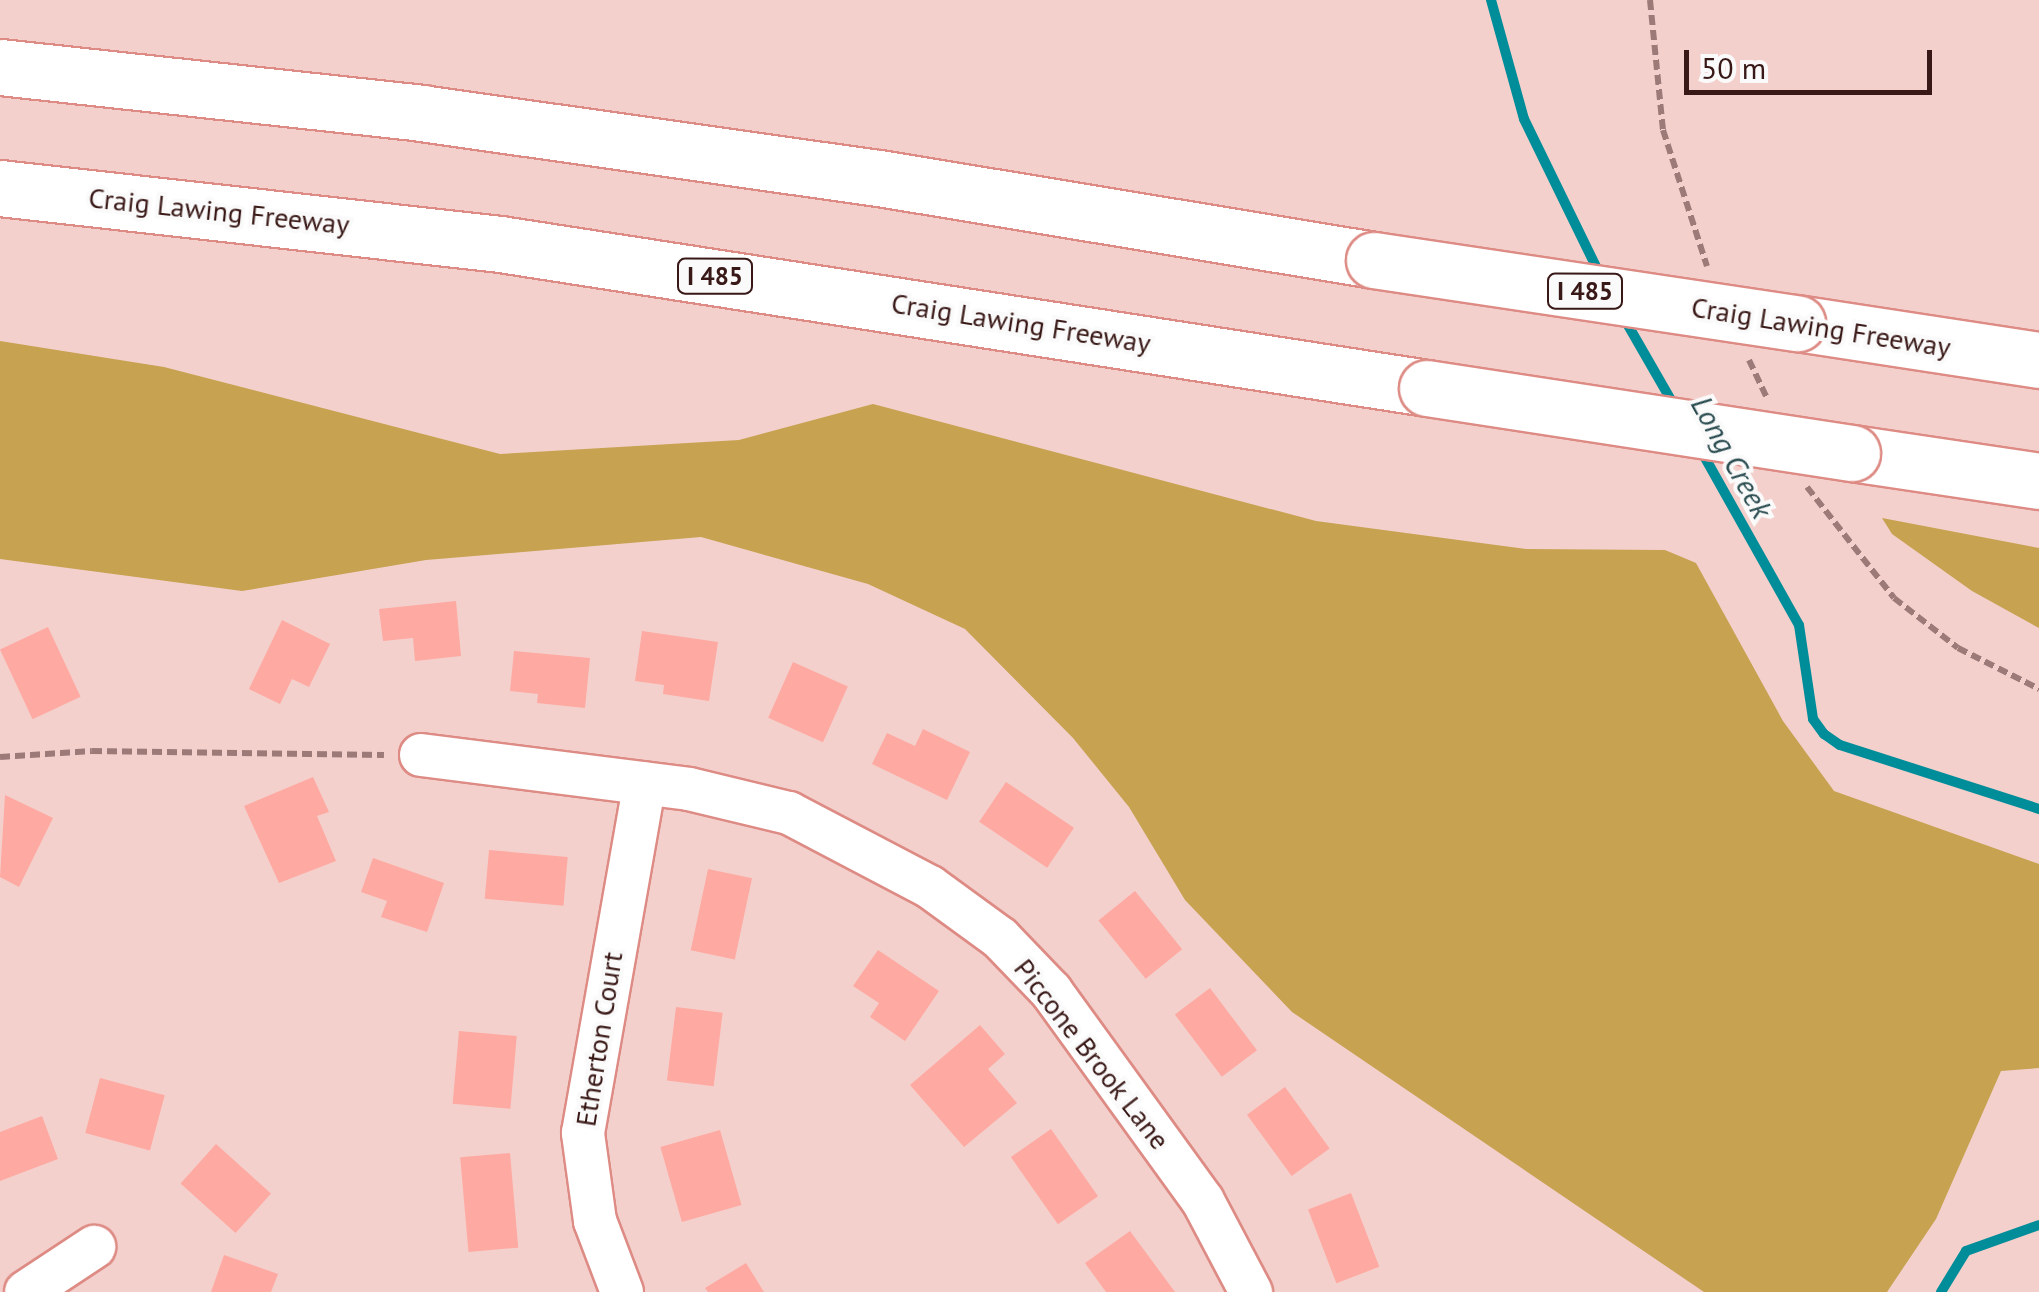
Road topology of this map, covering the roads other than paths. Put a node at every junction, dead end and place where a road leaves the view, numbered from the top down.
1 (0, 67) edge
2 (0, 188) edge
3 (2039, 360) edge
4 (2039, 481) edge
5 (421, 755) road end
6 (645, 783) junction
7 (94, 1247) dead end
8 (26, 1292) edge
9 (622, 1292) edge
10 (1251, 1292) edge

1 - 3 highway, Craig Lawing Freeway / I 485, bridge
2 - 4 highway, Craig Lawing Freeway / I 485, bridge
5 - 6 street, Piccone Brook Lane
6 - 9 street, Etherton Court
6 - 10 street, Piccone Brook Lane
7 - 8 street

